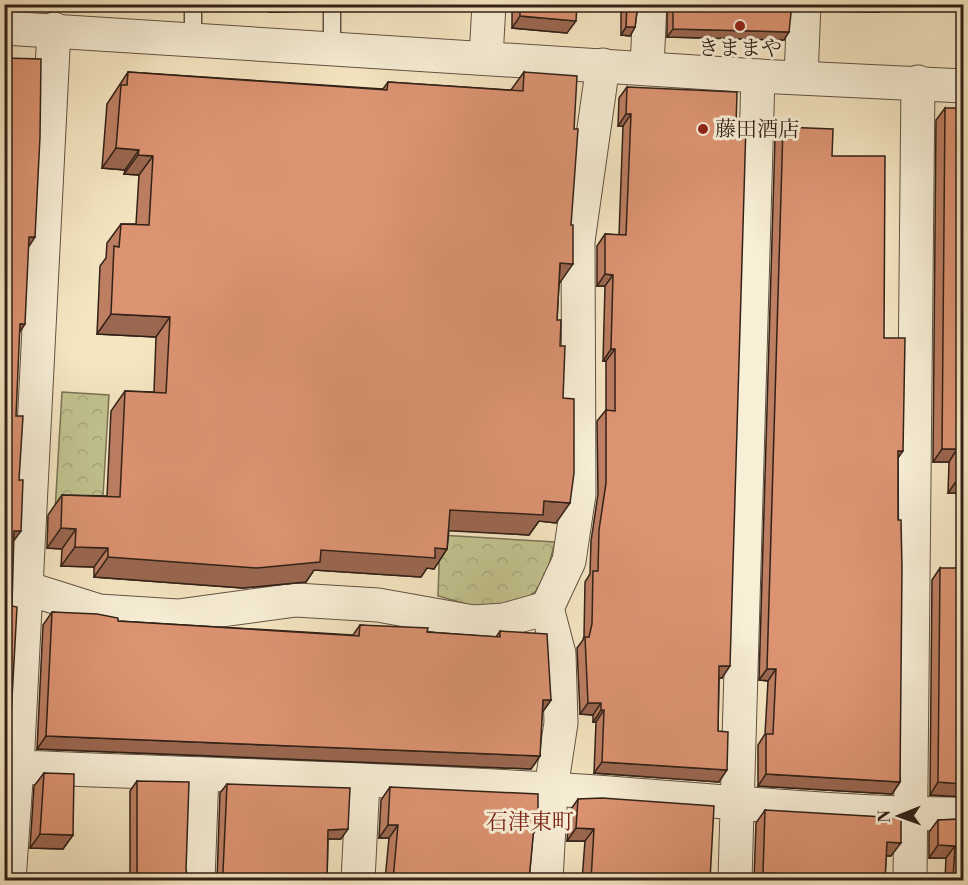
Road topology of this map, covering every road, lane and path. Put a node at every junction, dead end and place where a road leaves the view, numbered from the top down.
1 (193, 4) edge
2 (332, 4) edge
3 (489, 4) edge
4 (650, 4) edge
5 (804, 4) edge
6 (4, 28) edge
7 (54, 29) junction
8 (193, 38) junction
9 (332, 47) junction
10 (486, 58) junction
11 (603, 64) junction
12 (647, 67) junction
13 (758, 76) junction
14 (801, 77) junction
15 (918, 82) junction
16 (963, 86) edge
17 (19, 571) edge
18 (547, 608) junction
19 (13, 755) edge
20 (202, 774) junction
21 (363, 781) junction
22 (551, 789) junction
23 (738, 804) junction
24 (911, 814) junction
25 (963, 814) edge
26 (9, 880) edge
27 (198, 880) edge
28 (358, 880) edge
29 (546, 880) edge
30 (735, 880) edge
31 (910, 880) edge

1 - 8 lane
2 - 9 lane
3 - 10 street
4 - 12 street
5 - 14 street
6 - 7 street
7 - 8 street
7 - 17 street
8 - 9 street
9 - 10 street
10 - 11 street
11 - 12 street
11 - 18 street
12 - 13 street
13 - 14 street
13 - 23 street
14 - 15 street
15 - 16 street
15 - 24 street
17 - 18 street
17 - 19 street
18 - 22 street
19 - 20 street
19 - 26 street
20 - 21 street
20 - 27 street
21 - 22 street
21 - 28 street
22 - 23 street
22 - 29 street
23 - 24 street
23 - 30 street
24 - 25 street
24 - 31 street

